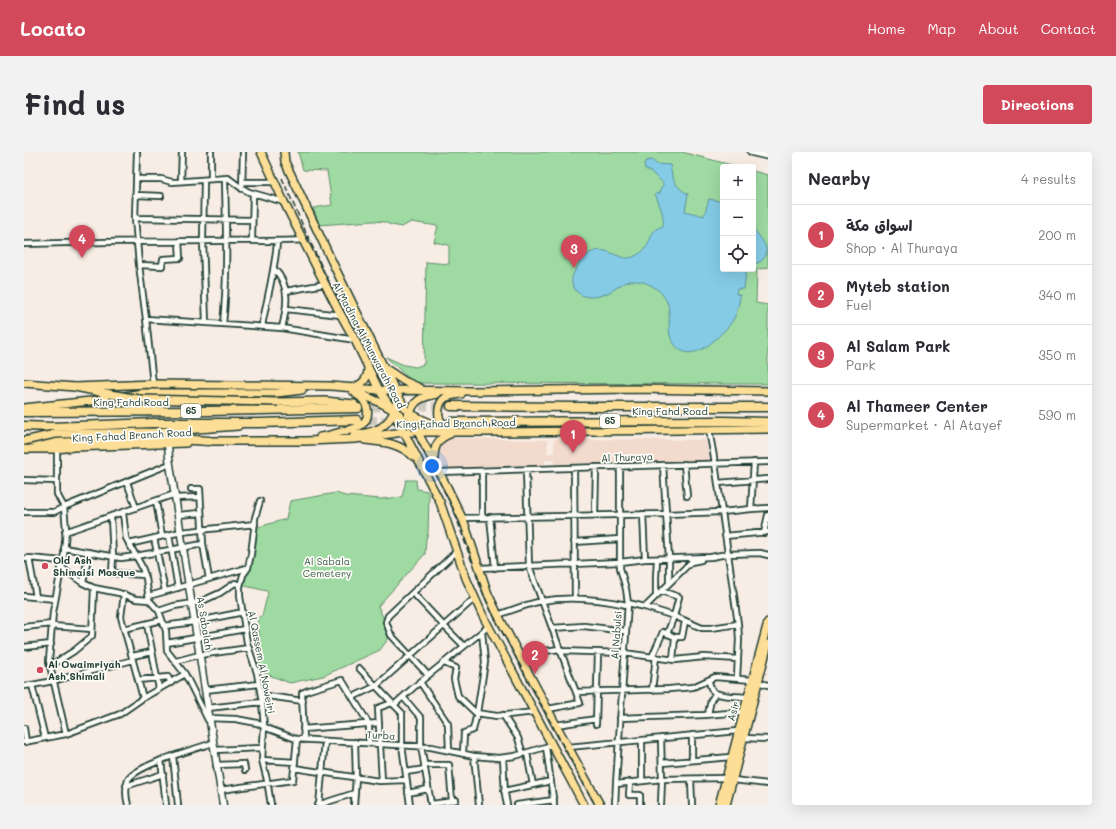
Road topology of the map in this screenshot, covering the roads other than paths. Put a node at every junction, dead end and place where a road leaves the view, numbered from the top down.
1 (137, 152) edge
2 (182, 152) edge
3 (212, 152) edge
4 (243, 152) edge
5 (261, 152) edge
6 (279, 152) edge
7 (284, 152) edge
8 (751, 152) edge
9 (768, 156) edge
10 (285, 162) junction
11 (136, 179) junction
12 (211, 179) junction
13 (225, 179) junction
14 (204, 180) junction
15 (180, 181) junction
16 (242, 182) junction
17 (275, 182) junction
18 (242, 189) junction
19 (253, 193) junction
20 (135, 196) junction
21 (160, 196) dead end
22 (284, 202) junction
23 (135, 218) junction
24 (203, 220) junction
25 (226, 220) junction
26 (252, 220) junction
27 (226, 240) junction
28 (252, 240) junction
29 (303, 240) junction
30 (137, 241) junction
31 (179, 241) junction
32 (203, 241) junction
33 (278, 242) junction
34 (24, 244) edge
35 (139, 266) junction
36 (274, 269) junction
37 (325, 284) junction
38 (286, 290) junction
39 (286, 309) junction
40 (341, 315) junction
41 (146, 318) junction
42 (206, 322) junction
43 (223, 324) junction
44 (262, 326) junction
45 (282, 328) junction
46 (355, 340) junction
47 (384, 367) junction
48 (368, 368) junction
49 (24, 383) edge
50 (153, 384) junction
51 (331, 386) junction
52 (75, 387) junction
53 (352, 388) junction
54 (379, 390) junction
55 (395, 390) junction
56 (426, 390) junction
57 (473, 391) junction
58 (768, 391) edge
59 (397, 403) junction
60 (356, 406) joint
61 (452, 406) tunnel mouth
62 (768, 407) edge
63 (24, 408) edge
64 (393, 411) junction
65 (24, 412) edge
66 (408, 415) junction
67 (357, 420) tunnel mouth
68 (451, 422) dead end
69 (768, 422) edge
70 (260, 423) junction
71 (24, 426) edge
72 (768, 429) edge
73 (709, 430) junction
74 (403, 432) junction
75 (418, 432) junction
76 (455, 432) junction
77 (473, 432) junction
78 (355, 439) junction
79 (24, 440) edge
80 (210, 441) junction
81 (306, 441) junction
82 (168, 444) junction
83 (24, 449) edge
84 (57, 449) junction
85 (434, 462) junction
86 (754, 462) junction
87 (768, 462) edge
88 (420, 463) junction
89 (715, 463) junction
90 (170, 464) junction
91 (684, 464) junction
92 (663, 465) junction
93 (620, 466) junction
94 (596, 467) junction
95 (574, 468) junction
96 (526, 470) junction
97 (482, 471) junction
98 (439, 472) junction
99 (768, 479) edge
100 (24, 480) edge
101 (753, 480) junction
102 (57, 481) junction
103 (127, 482) junction
104 (718, 483) junction
105 (191, 489) dead end
106 (175, 496) junction
107 (687, 496) dead end
108 (200, 497) junction
109 (156, 501) junction
110 (260, 501) dead end
111 (64, 507) junction
112 (136, 508) junction
113 (768, 508) edge
114 (751, 509) junction
115 (24, 512) edge
116 (722, 512) junction
117 (123, 513) junction
118 (201, 514) junction
119 (620, 514) junction
120 (643, 514) junction
121 (666, 514) junction
122 (178, 515) junction
123 (595, 515) junction
124 (768, 515) edge
125 (527, 516) junction
126 (574, 516) junction
127 (111, 517) junction
128 (482, 517) junction
129 (490, 517) junction
130 (461, 518) junction
131 (255, 524) junction
132 (202, 530) junction
133 (66, 532) junction
134 (181, 532) junction
135 (766, 532) edge
136 (169, 535) junction
137 (162, 536) junction
138 (725, 536) junction
139 (154, 538) junction
140 (620, 539) junction
141 (574, 542) junction
142 (129, 544) junction
143 (203, 544) junction
144 (64, 548) junction
145 (183, 548) junction
146 (172, 550) junction
147 (457, 551) junction
148 (89, 552) junction
149 (157, 552) junction
150 (727, 554) junction
151 (768, 555) edge
152 (113, 556) junction
153 (136, 556) junction
154 (711, 557) junction
155 (669, 558) junction
156 (26, 559) edge
157 (645, 559) junction
158 (657, 559) junction
159 (62, 561) junction
160 (620, 562) junction
161 (574, 564) junction
162 (61, 566) junction
163 (528, 566) junction
164 (248, 568) junction
165 (479, 568) junction
166 (495, 568) junction
167 (145, 575) junction
168 (209, 579) junction
169 (83, 583) junction
170 (668, 583) junction
171 (189, 585) junction
172 (240, 585) junction
173 (94, 588) junction
174 (178, 588) junction
175 (165, 591) junction
176 (661, 591) junction
177 (413, 592) junction
178 (124, 594) junction
179 (656, 595) junction
180 (24, 596) edge
181 (36, 597) junction
182 (149, 598) junction
183 (475, 598) junction
184 (575, 598) junction
185 (55, 599) junction
186 (542, 601) junction
187 (192, 604) junction
188 (628, 604) junction
189 (645, 607) junction
190 (159, 611) junction
191 (243, 612) junction
192 (498, 615) junction
193 (674, 616) junction
194 (162, 620) junction
195 (685, 621) junction
196 (194, 622) junction
197 (768, 622) edge
198 (147, 624) junction
199 (738, 624) junction
200 (52, 625) junction
201 (164, 626) junction
202 (444, 626) junction
203 (489, 626) junction
204 (24, 627) edge
205 (552, 628) junction
206 (92, 629) junction
207 (124, 629) junction
208 (245, 629) junction
209 (625, 631) junction
210 (482, 632) junction
211 (667, 634) junction
212 (196, 637) junction
213 (675, 637) junction
214 (167, 643) junction
215 (51, 644) junction
216 (768, 644) edge
217 (464, 646) junction
218 (24, 647) edge
219 (249, 648) junction
220 (560, 650) junction
221 (152, 652) junction
222 (598, 652) junction
223 (624, 653) junction
224 (199, 655) junction
225 (519, 655) junction
226 (410, 656) junction
227 (654, 657) junction
228 (132, 658) junction
229 (738, 659) junction
230 (673, 660) junction
231 (176, 661) junction
232 (444, 663) junction
233 (50, 666) junction
234 (359, 668) dead end
235 (185, 674) junction
236 (428, 675) junction
237 (157, 678) junction
238 (738, 678) junction
239 (53, 680) junction
240 (138, 680) junction
241 (708, 680) junction
242 (755, 681) junction
243 (420, 682) junction
244 (171, 683) junction
245 (259, 684) junction
246 (32, 685) junction
247 (768, 685) edge
248 (24, 686) edge
249 (376, 686) junction
250 (159, 690) junction
251 (205, 690) junction
252 (622, 690) junction
253 (652, 690) junction
254 (597, 691) junction
255 (576, 692) junction
256 (716, 694) junction
257 (261, 695) junction
258 (353, 697) junction
259 (402, 697) junction
260 (748, 697) junction
261 (143, 698) junction
262 (303, 701) junction
263 (262, 702) junction
264 (393, 704) junction
265 (208, 708) junction
266 (548, 709) junction
267 (534, 712) junction
268 (744, 712) junction
269 (476, 713) junction
270 (708, 714) junction
271 (503, 715) junction
272 (620, 718) junction
273 (210, 721) junction
274 (379, 723) junction
275 (369, 724) junction
276 (556, 725) junction
277 (264, 727) junction
278 (24, 728) edge
279 (303, 729) junction
280 (738, 731) junction
281 (66, 734) junction
282 (692, 735) junction
283 (45, 738) junction
284 (661, 738) junction
285 (744, 738) junction
286 (298, 739) junction
287 (768, 739) edge
288 (304, 740) junction
289 (642, 740) junction
290 (325, 741) junction
291 (25, 742) edge
292 (355, 742) junction
293 (618, 742) junction
294 (369, 743) junction
295 (380, 744) junction
296 (402, 745) junction
297 (213, 746) junction
298 (421, 746) junction
299 (549, 746) junction
300 (568, 747) junction
301 (262, 748) junction
302 (450, 751) junction
303 (525, 753) junction
304 (463, 754) junction
305 (173, 756) junction
306 (474, 756) junction
307 (731, 757) junction
308 (503, 758) junction
309 (161, 760) junction
310 (262, 760) junction
311 (692, 760) junction
312 (295, 762) junction
313 (662, 763) junction
314 (216, 765) junction
315 (425, 767) junction
316 (294, 768) junction
317 (245, 770) dead end
318 (322, 772) junction
319 (406, 772) junction
320 (162, 774) junction
321 (356, 777) junction
322 (662, 779) junction
323 (691, 779) junction
324 (729, 779) junction
325 (406, 780) junction
326 (382, 781) junction
327 (551, 781) junction
328 (642, 781) junction
329 (630, 782) junction
330 (268, 783) junction
331 (616, 784) junction
332 (768, 784) edge
333 (533, 785) junction
334 (126, 786) junction
335 (428, 789) junction
336 (220, 790) junction
337 (504, 791) junction
338 (355, 793) junction
339 (408, 793) junction
340 (594, 795) junction
341 (450, 802) edge
342 (554, 803) edge
343 (527, 804) edge
344 (583, 804) edge
345 (128, 805) edge
346 (166, 805) edge
347 (178, 805) edge
348 (223, 805) edge
349 (271, 805) edge
350 (319, 805) edge
351 (354, 805) edge
352 (410, 805) edge
353 (479, 805) edge
354 (507, 805) edge
355 (517, 805) edge
356 (600, 805) edge
357 (616, 805) edge
358 (640, 805) edge
359 (661, 805) edge
360 (692, 805) edge
361 (719, 805) edge
362 (726, 805) edge

1 - 11 street
2 - 15 street
3 - 12 street
4 - 16 street
5 - 17 main road, Al Madina Al Munwarah Road
6 - 10 main road, Al Madina Al Munwarah Road
7 - 10 main road, Al Madina Al Munwarah Road
8 - 9 main road
10 - 47 main road, Al Madina Al Munwarah Road
11 - 15 street
11 - 20 street
12 - 13 street
12 - 14 street
13 - 18 street
13 - 25 street
14 - 15 street
14 - 24 street
16 - 17 street
16 - 18 street
17 - 22 main road, Al Madina Al Munwarah Road
18 - 19 street
19 - 22 street
19 - 26 street
20 - 21 street
20 - 23 street
22 - 29 main road, Al Madina Al Munwarah Road
23 - 24 street
23 - 30 street
24 - 25 street
24 - 32 street
25 - 26 street
25 - 27 street
26 - 28 street
27 - 28 street
27 - 32 street
27 - 43 street
28 - 33 street
29 - 33 street
29 - 37 main road, Al Madina Al Munwarah Road
30 - 31 street
30 - 34 street
30 - 35 street
31 - 32 street
31 - 35 street
32 - 42 street
33 - 36 street
35 - 41 street
36 - 38 street
36 - 44 street
37 - 38 street
37 - 40 main road, Al Madina Al Munwarah Road
38 - 39 street
39 - 40 street
39 - 45 street
40 - 46 main road, Al Madina Al Munwarah Road
41 - 42 street
41 - 50 street
42 - 43 street
43 - 44 street
44 - 45 street
45 - 46 street
46 - 48 main road, Al Madina Al Munwarah Road
47 - 55 main road, Al Madina Al Munwarah Road
47 - 56 main road
48 - 53 main road
48 - 54 main road, Al Madina Al Munwarah Road
49 - 52 main road
50 - 51 main road
50 - 52 main road
51 - 53 main road
51 - 63 main road
51 - 64 main road
51 - 81 main road
52 - 60 main road, bridge
53 - 54 main road
54 - 55 main road
54 - 59 main road
54 - 64 main road, Al Madina Al Munwarah Road
55 - 56 main road
55 - 59 main road
55 - 66 main road, Al Madina Al Munwarah Road
56 - 57 main road
57 - 58 main road
57 - 66 main road
57 - 77 main road
59 - 64 main road
59 - 66 main road
60 - 65 highway, King Fahd Road / 65
61 - 62 highway, King Fahd Road / 65
64 - 66 main road
64 - 74 main road, Al Madina Al Munwarah Road
64 - 81 main road
66 - 74 main road
66 - 75 main road
66 - 77 main road
67 - 70 highway, 65
68 - 69 highway, King Fahd Road / 65
70 - 71 highway, 65
70 - 79 main road, bridge
72 - 73 main road, King Fahad Branch Road
73 - 77 main road, King Fahad Branch Road
73 - 89 street
74 - 75 main road, King Fahad Branch Road
74 - 78 main road, King Fahad Branch Road
74 - 88 main road, Al Madina Al Munwarah Road
75 - 76 main road, King Fahad Branch Road
75 - 85 main road
76 - 77 main road, King Fahad Branch Road
76 - 85 main road
78 - 81 main road, King Fahad Branch Road
78 - 88 main road
79 - 80 highway
80 - 81 main road, King Fahad Branch Road
80 - 82 main road, King Fahad Branch Road
82 - 84 main road, King Fahad Branch Road
82 - 90 main road, As Sabalah
83 - 84 main road, King Fahad Branch Road
84 - 102 street
85 - 98 main road
86 - 87 street, Al Thuraya
86 - 89 street, Al Thuraya
86 - 101 street
88 - 147 main road, Al Madina Al Munwarah Road
89 - 91 street, Al Thuraya
89 - 104 street
90 - 103 street
90 - 106 main road, As Sabalah
91 - 92 street, Al Thuraya
91 - 107 street
92 - 93 street, Al Thuraya
92 - 121 street
93 - 94 street, Al Thuraya
93 - 119 street, Al Nabulsi
94 - 95 street, Al Thuraya
94 - 123 street
95 - 96 street, Al Thuraya
95 - 126 street
96 - 97 street, Al Thuraya
96 - 125 street
97 - 98 street, Al Thuraya
97 - 128 street
98 - 130 main road
99 - 101 street
100 - 102 street
101 - 104 street
101 - 114 street
102 - 111 street
103 - 111 street
103 - 112 street
104 - 116 street
105 - 108 street
106 - 108 street
106 - 109 street
106 - 122 main road, As Sabalah
108 - 118 street
109 - 112 street
109 - 137 street
110 - 131 street, Al Qassem Al Noweiri
111 - 115 street
111 - 133 street
112 - 117 street
113 - 114 street
114 - 116 street
116 - 121 street
116 - 138 street
117 - 127 street
117 - 142 street
118 - 122 street
118 - 132 street
119 - 120 street
119 - 123 street
119 - 140 street, Al Nabulsi
120 - 121 street
120 - 157 street
121 - 155 street
122 - 134 main road, As Sabalah
123 - 126 street
124 - 135 street
125 - 126 street
125 - 129 street
125 - 163 street
126 - 141 street
127 - 133 street
127 - 152 street
128 - 129 street
128 - 130 street
129 - 166 street
130 - 165 main road
131 - 132 street
131 - 164 street, Al Qassem Al Noweiri
132 - 134 street
132 - 143 street
133 - 144 street
134 - 136 street
134 - 145 main road, As Sabalah
135 - 138 street
136 - 137 street
136 - 146 street
137 - 139 street
138 - 150 street
139 - 142 street
139 - 149 street
140 - 141 street
140 - 160 street, Al Nabulsi
141 - 161 street
142 - 153 street
143 - 145 street
143 - 168 street
144 - 148 street
144 - 159 street
145 - 146 street
145 - 171 main road, As Sabalah
146 - 149 street
146 - 174 street
147 - 177 street
147 - 183 main road, Al Madina Al Munwarah Road
148 - 152 street
148 - 169 street
149 - 153 street
149 - 175 street
150 - 151 street
150 - 154 street
150 - 199 street
152 - 153 street
152 - 167 street
153 - 167 street
154 - 155 street
154 - 170 street
155 - 158 street
155 - 170 street
156 - 159 street
156 - 181 street
157 - 158 street
157 - 160 street
158 - 179 street
159 - 162 street
160 - 161 street
160 - 188 street, Al Nabulsi
161 - 163 street
161 - 184 street
162 - 169 street
162 - 185 street
163 - 166 street
163 - 186 street
164 - 168 street
164 - 172 street, Al Qassem Al Noweiri
165 - 166 street
165 - 192 main road
167 - 182 street
168 - 171 street
169 - 173 street
170 - 176 street
171 - 174 street
171 - 187 main road, As Sabalah
172 - 187 street
172 - 191 street, Al Qassem Al Noweiri
173 - 178 street
173 - 206 street
174 - 175 street
175 - 182 street
176 - 179 street
176 - 193 street
177 - 202 street
177 - 226 street
178 - 182 street
178 - 207 street
179 - 189 street
180 - 181 street
181 - 185 street
182 - 190 street
183 - 202 street
183 - 203 main road, Al Madina Al Munwarah Road
184 - 186 street
184 - 188 street
185 - 200 street
186 - 192 street
186 - 205 street
187 - 190 street
187 - 196 main road, As Sabalah
188 - 189 street
188 - 209 street, Al Nabulsi
189 - 193 street
190 - 194 street
191 - 196 street
191 - 208 street, Al Qassem Al Noweiri
192 - 225 main road
193 - 195 street
193 - 211 street
194 - 198 street
194 - 201 street
195 - 199 street
195 - 213 street
196 - 201 street
196 - 212 main road, As Sabalah
197 - 242 main road, Asir
198 - 207 street
198 - 221 street
199 - 229 street
200 - 204 street
200 - 206 street
200 - 215 street
201 - 214 street
202 - 217 street
202 - 226 street
203 - 210 street
203 - 267 main road, Al Madina Al Munwarah Road
205 - 209 street
205 - 220 street
206 - 233 street
207 - 228 street
208 - 212 street
208 - 219 street, Al Qassem Al Noweiri
209 - 223 street, Al Nabulsi
210 - 217 street
210 - 269 street
211 - 213 street
211 - 227 street
212 - 214 street
212 - 224 main road, As Sabalah
213 - 230 street
214 - 231 street
215 - 218 street
215 - 233 street
216 - 242 main road, Asir
217 - 232 street
219 - 224 street
219 - 245 street, Al Qassem Al Noweiri
220 - 222 street
220 - 225 street
220 - 255 street
221 - 228 street
221 - 237 street
222 - 223 street
222 - 254 street
223 - 227 street
223 - 252 street, Al Nabulsi
224 - 231 street
224 - 251 main road, As Sabalah
225 - 266 main road
226 - 236 street
226 - 249 street
227 - 230 street
227 - 253 street
228 - 239 street
228 - 240 street
229 - 230 street
229 - 238 street
231 - 235 street
232 - 236 street
232 - 269 street
233 - 239 street
234 - 249 street
235 - 244 street
235 - 273 street
236 - 243 street
237 - 240 street
237 - 244 street
237 - 250 street
238 - 241 street
238 - 242 street
239 - 246 street
239 - 281 street
240 - 261 street
241 - 253 street
241 - 256 street
242 - 247 street
242 - 260 main road, Asir
242 - 285 main road, Asir
243 - 259 street
243 - 302 street
244 - 250 street
245 - 251 street
245 - 257 street, Al Qassem Al Noweiri
246 - 248 street
246 - 283 street
249 - 258 street
249 - 264 street
250 - 261 street
251 - 265 main road, As Sabalah
252 - 253 street
252 - 254 street
252 - 272 street, Al Nabulsi
254 - 255 street
254 - 276 street
255 - 266 street
256 - 260 street
256 - 270 street
257 - 262 street
257 - 263 street, Al Qassem Al Noweiri
258 - 262 street
258 - 275 street
259 - 264 street
259 - 298 street
260 - 268 main road, Asir
261 - 281 street
262 - 279 street
263 - 265 street
263 - 277 street, Al Qassem Al Noweiri
264 - 274 street
264 - 296 street
265 - 273 main road, As Sabalah
266 - 276 main road
267 - 271 street
267 - 299 main road, Al Madina Al Munwarah Road
268 - 270 street
268 - 280 main road, Asir
269 - 271 street
269 - 304 street
270 - 272 street
271 - 303 street
272 - 293 street, Al Nabulsi
273 - 277 street, Turba
273 - 297 main road, As Sabalah
274 - 275 street
274 - 295 street
275 - 279 street
275 - 294 street
276 - 300 main road
277 - 286 street, Turba
277 - 301 street, Al Qassem Al Noweiri
278 - 291 street
279 - 288 street
280 - 282 street
280 - 307 main road, Asir
281 - 283 street
282 - 284 street
282 - 311 street
283 - 291 street
284 - 289 street
284 - 313 street
285 - 287 street
285 - 324 main road, Asir
286 - 288 street, Turba
286 - 312 street
288 - 290 street, Turba
289 - 293 street
289 - 328 street
290 - 292 street, Turba
290 - 318 street
292 - 294 street, Turba
292 - 321 street
293 - 300 street
293 - 331 street, Al Nabulsi
294 - 295 street, Turba
295 - 296 street, Turba
295 - 326 street
296 - 298 street, Turba
296 - 319 street
297 - 301 street
297 - 305 street
297 - 314 main road, As Sabalah
298 - 302 street, Turba
298 - 315 street
299 - 303 street, Turba
299 - 327 street
299 - 344 main road, Al Madina Al Munwarah Road
300 - 340 main road
301 - 310 street, Al Qassem Al Noweiri
302 - 304 street, Turba
303 - 308 street, Turba
303 - 333 street
304 - 306 street, Turba
305 - 309 street
305 - 347 street
306 - 308 street, Turba
306 - 353 street
307 - 311 street
307 - 324 main road, Asir
308 - 337 street
309 - 320 street
309 - 334 street
310 - 312 street
310 - 330 street, Al Qassem Al Noweiri
311 - 313 street
312 - 316 street
313 - 322 street
314 - 317 street
314 - 336 main road, As Sabalah
315 - 319 street
315 - 335 street
315 - 341 street
316 - 318 street
316 - 330 street
318 - 321 street
318 - 350 street
319 - 325 street
320 - 334 street
320 - 346 street
321 - 326 street
321 - 338 street
322 - 323 street
322 - 328 street
322 - 359 street
323 - 324 street
323 - 360 street
324 - 332 street
324 - 361 main road, Asir
324 - 362 main road, Asir
325 - 326 street
325 - 339 street
327 - 333 street
327 - 342 street
328 - 329 street
329 - 331 street
329 - 358 street
330 - 336 street
330 - 349 street, Al Qassem Al Noweiri
331 - 357 street, Al Nabulsi
333 - 337 street
334 - 345 street
335 - 339 street
335 - 341 street
336 - 348 main road, As Sabalah
337 - 354 street
338 - 350 street
338 - 351 street
339 - 352 street
340 - 344 main road
340 - 356 main road
342 - 343 street
343 - 355 street

